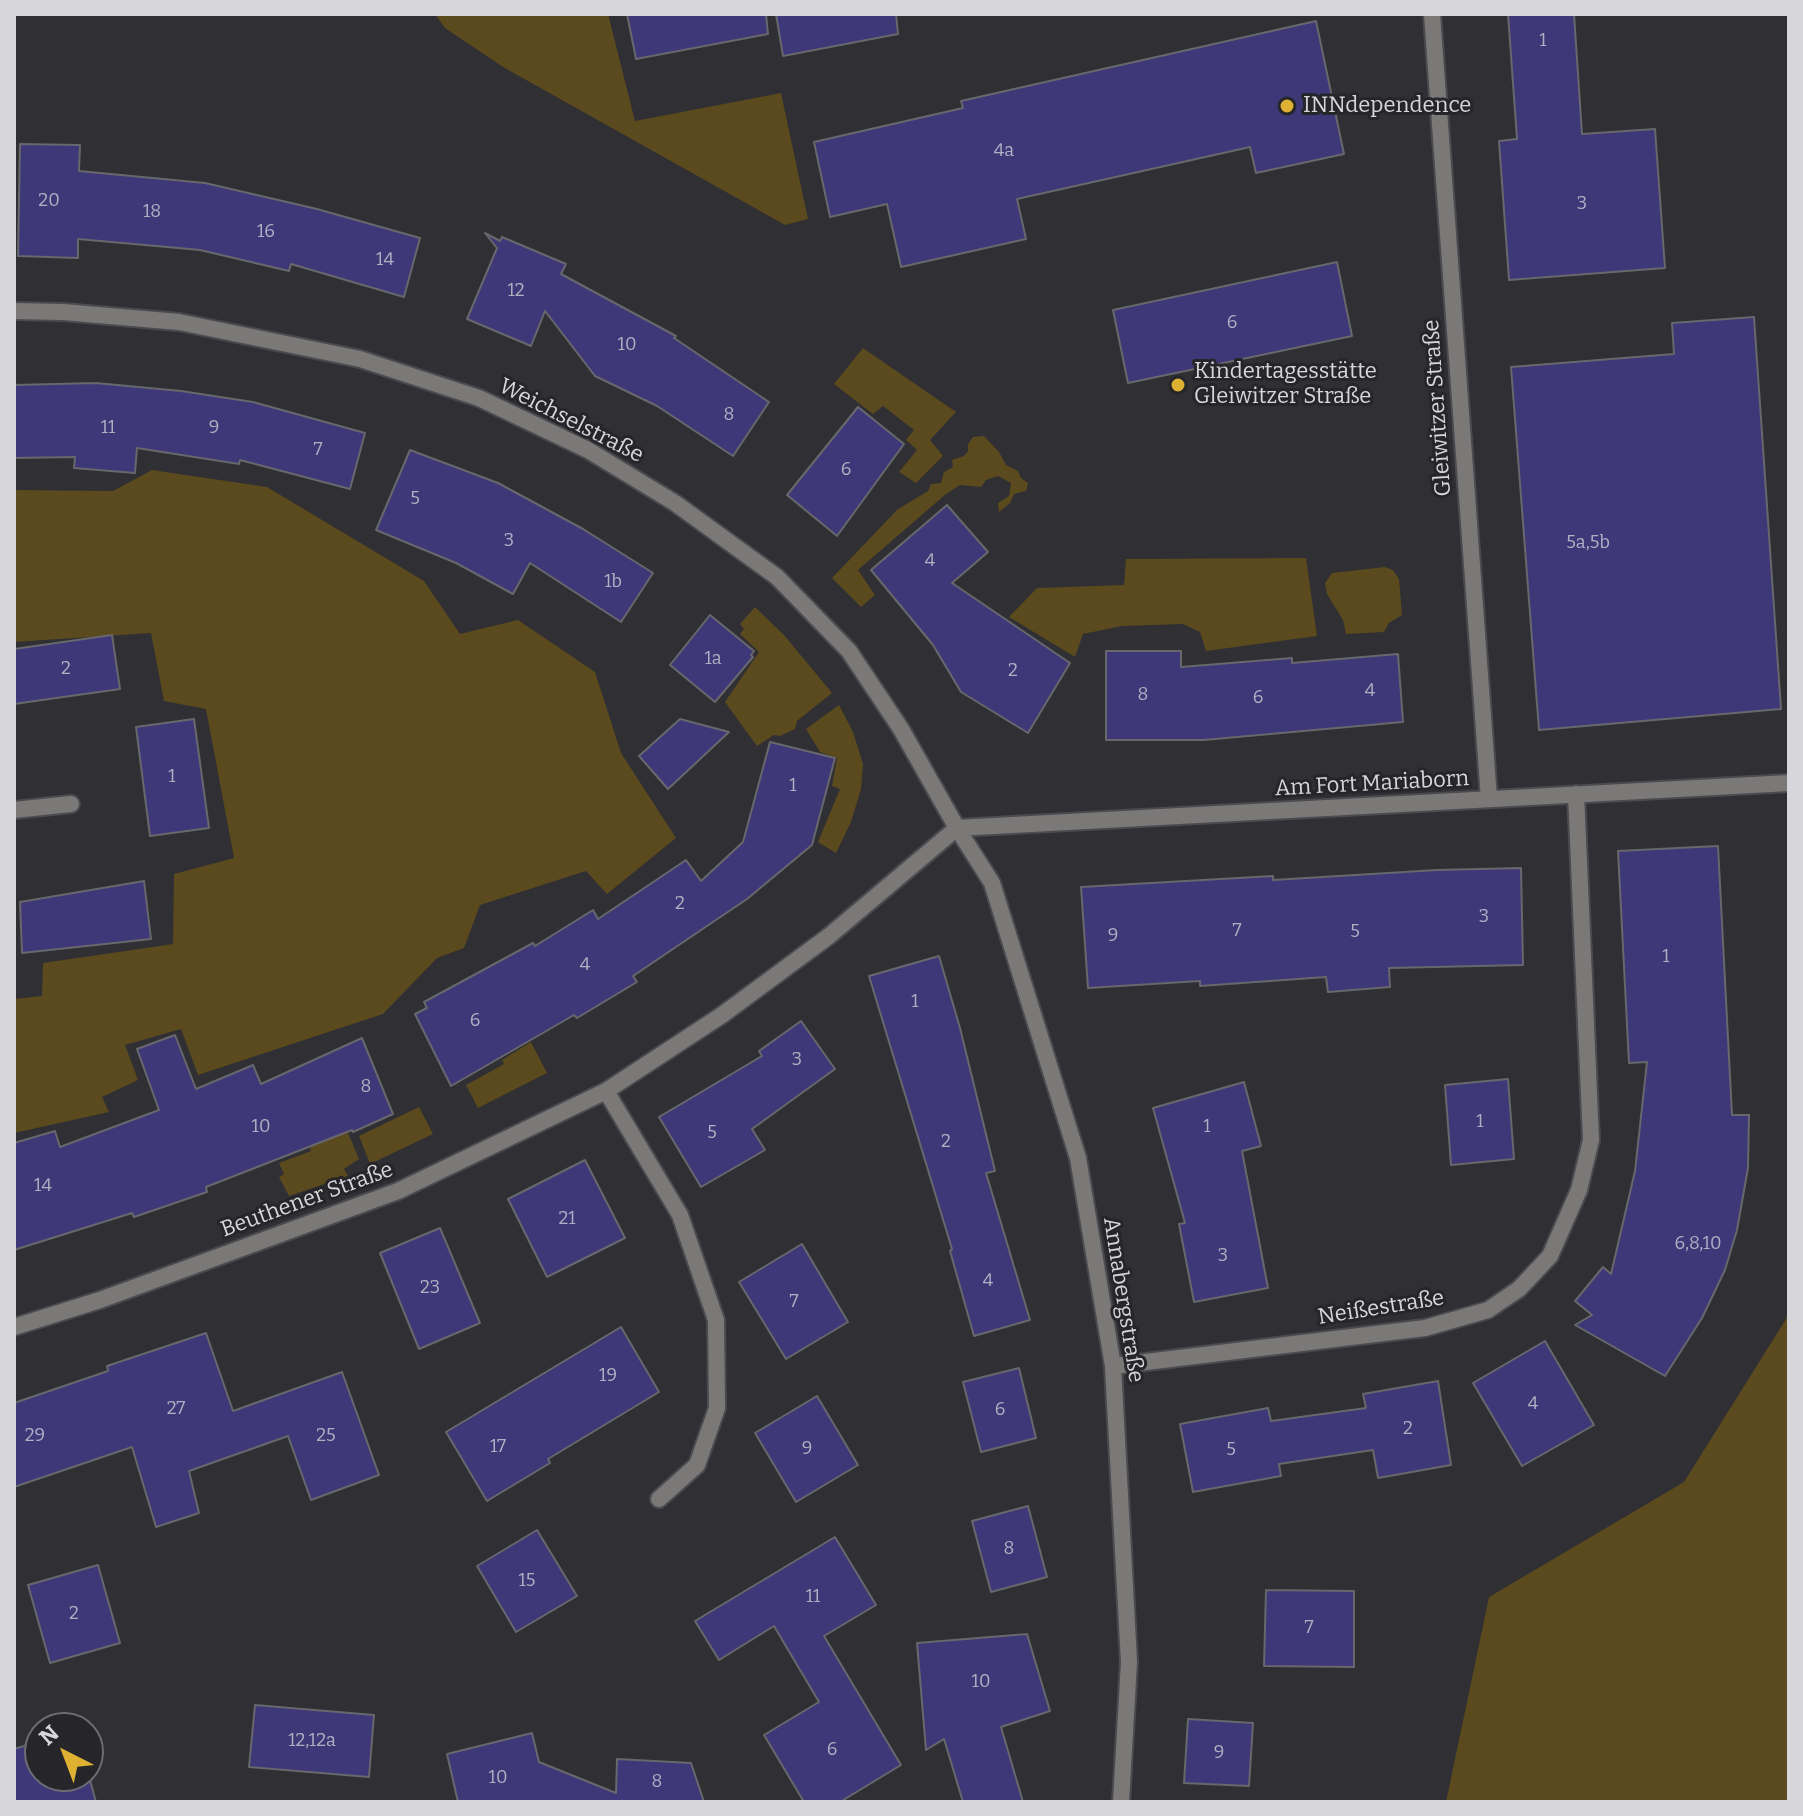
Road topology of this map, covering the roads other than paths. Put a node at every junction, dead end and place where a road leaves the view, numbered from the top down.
1 (1432, 14) edge
2 (14, 311) edge
3 (1789, 783) edge
4 (1576, 794) junction
5 (1489, 799) junction
6 (71, 804) dead end
7 (14, 810) edge
8 (957, 828) junction
9 (606, 1091) junction
10 (14, 1327) edge
11 (1113, 1366) junction
12 (659, 1499) dead end
13 (1121, 1802) edge

1 - 5 street, Gleiwitzer Straße
2 - 8 street, Weichselstraße
3 - 4 street, Am Fort Mariaborn
4 - 5 street, Am Fort Mariaborn
4 - 11 street, Neißestraße
5 - 8 street, Am Fort Mariaborn
6 - 7 street
8 - 9 street, Beuthener Straße
8 - 11 street, Annabergstraße
9 - 10 street, Beuthener Straße
9 - 12 street
11 - 13 street, Annabergstraße

